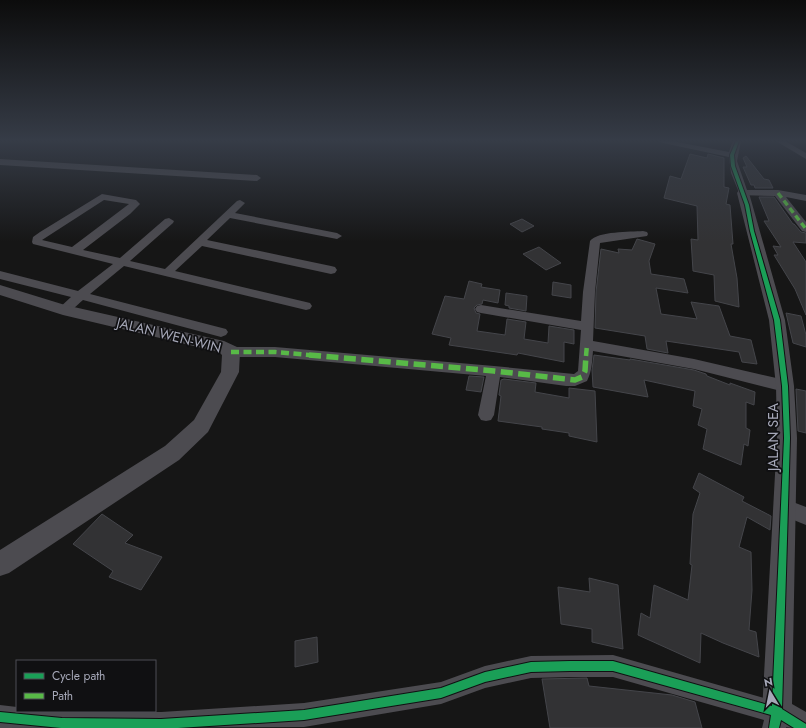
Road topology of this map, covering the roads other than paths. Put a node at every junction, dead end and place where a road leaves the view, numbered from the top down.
1 (214, 175) edge
2 (736, 175) edge
3 (257, 178) dead end
4 (743, 193) junction
5 (778, 193) junction
6 (806, 198) edge
7 (240, 203) dead end
8 (228, 215) junction
9 (169, 221) dead end
10 (806, 229) edge
11 (643, 234) dead end
12 (337, 236) dead end
13 (200, 242) junction
14 (74, 251) junction
15 (122, 262) junction
16 (331, 270) dead end
17 (167, 273) junction
18 (0, 275) edge
19 (0, 290) edge
20 (80, 296) junction
21 (306, 306) dead end
22 (481, 309) dead end
23 (63, 310) junction
24 (587, 327) junction
25 (221, 332) dead end
26 (587, 345) junction
27 (231, 352) junction
28 (494, 371) junction
29 (785, 386) junction
30 (486, 415) dead end
31 (785, 508) junction
32 (806, 516) edge
33 (0, 564) edge
34 (0, 717) edge
35 (775, 720) edge
36 (803, 728) edge

1 - 3 street
2 - 4 street, JALAN SEA
4 - 5 street
4 - 29 street, JALAN SEA
5 - 6 street
5 - 10 street
7 - 8 street
8 - 12 street
8 - 13 street
9 - 15 street
11 - 24 street
13 - 16 street
13 - 17 street
14 - 14 street
14 - 15 street
15 - 17 street
15 - 20 street
17 - 21 street
18 - 20 street
19 - 23 street, JALAN WEN-WIN
20 - 23 street
20 - 25 street
22 - 24 street
23 - 27 street, JALAN WEN-WIN
24 - 26 street
26 - 28 street
26 - 29 street
27 - 28 street
27 - 33 street, JALAN WEN-WIN
28 - 30 street
29 - 31 street, JALAN SEA
31 - 32 street
31 - 35 street, JALAN SEA
34 - 35 street
35 - 36 street

